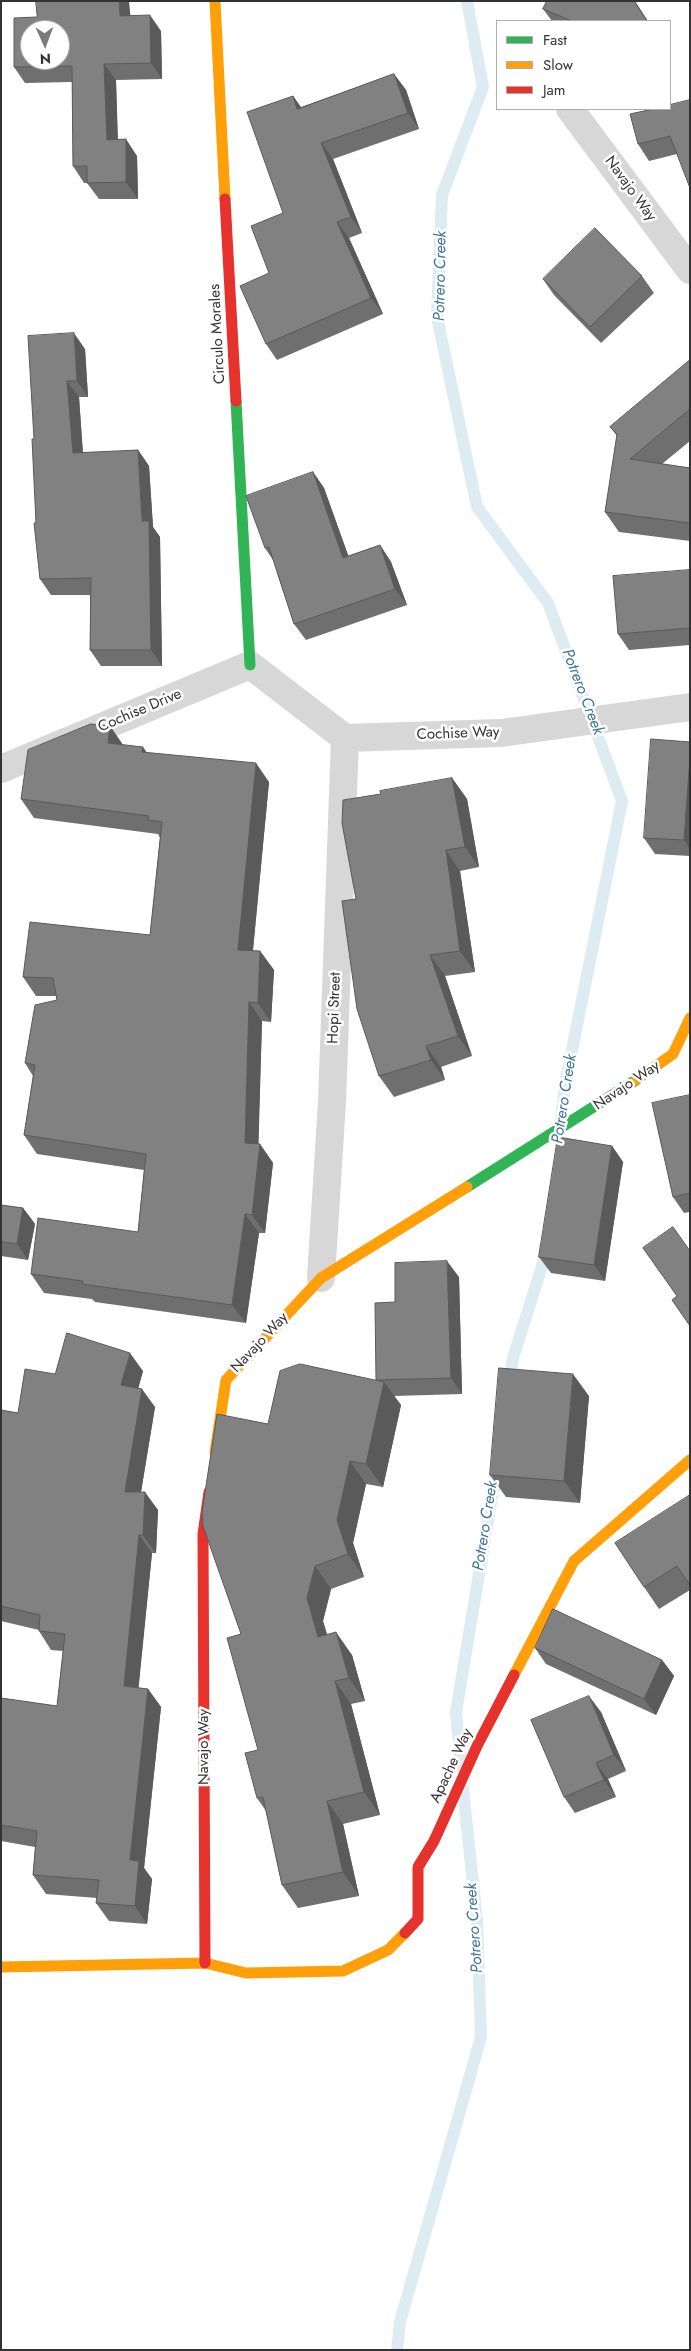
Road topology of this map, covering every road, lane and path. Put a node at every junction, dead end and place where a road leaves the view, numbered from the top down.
1 (215, 1) edge
2 (571, 110) edge
3 (690, 270) edge
4 (250, 665) junction
5 (690, 707) edge
6 (345, 738) junction
7 (1, 768) edge
8 (690, 1018) edge
9 (321, 1278) junction
10 (690, 1460) edge
11 (205, 1963) junction
12 (1, 1967) edge

1 - 4 street, Circulo Morales
2 - 3 street, Navajo Way
4 - 6 street
4 - 7 street, Cochise Drive
5 - 6 street, Cochise Way
6 - 9 street, Hopi Street
8 - 9 street, Navajo Way
9 - 11 street, Navajo Way
10 - 11 street, Apache Way
11 - 12 street, Apache Way

